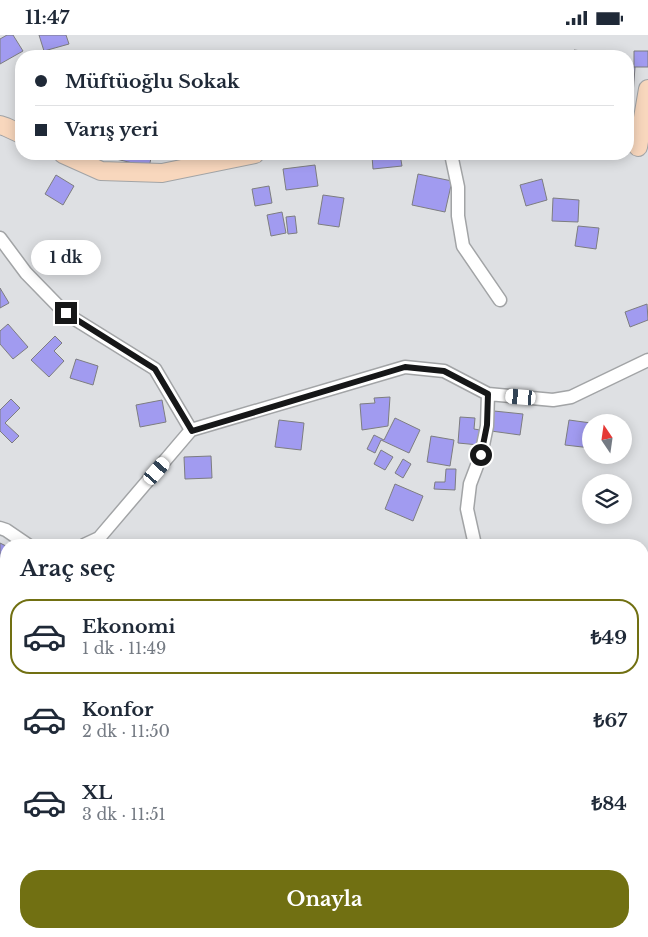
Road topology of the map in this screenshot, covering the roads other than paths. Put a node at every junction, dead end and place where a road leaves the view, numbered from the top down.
1 (648, 89) edge
2 (0, 125) edge
3 (15, 131) edge
4 (638, 147) edge
5 (89, 160) edge
6 (226, 160) edge
7 (452, 160) edge
8 (0, 238) edge
9 (500, 300) dead end
10 (648, 360) edge
11 (488, 394) junction
12 (192, 431) junction
13 (0, 528) edge
14 (19, 539) edge
15 (96, 539) edge
16 (474, 539) edge

1 - 4 street
2 - 3 street
5 - 6 street
7 - 9 street
8 - 12 street
10 - 11 street
11 - 12 street
11 - 16 street
12 - 15 street
13 - 14 street

